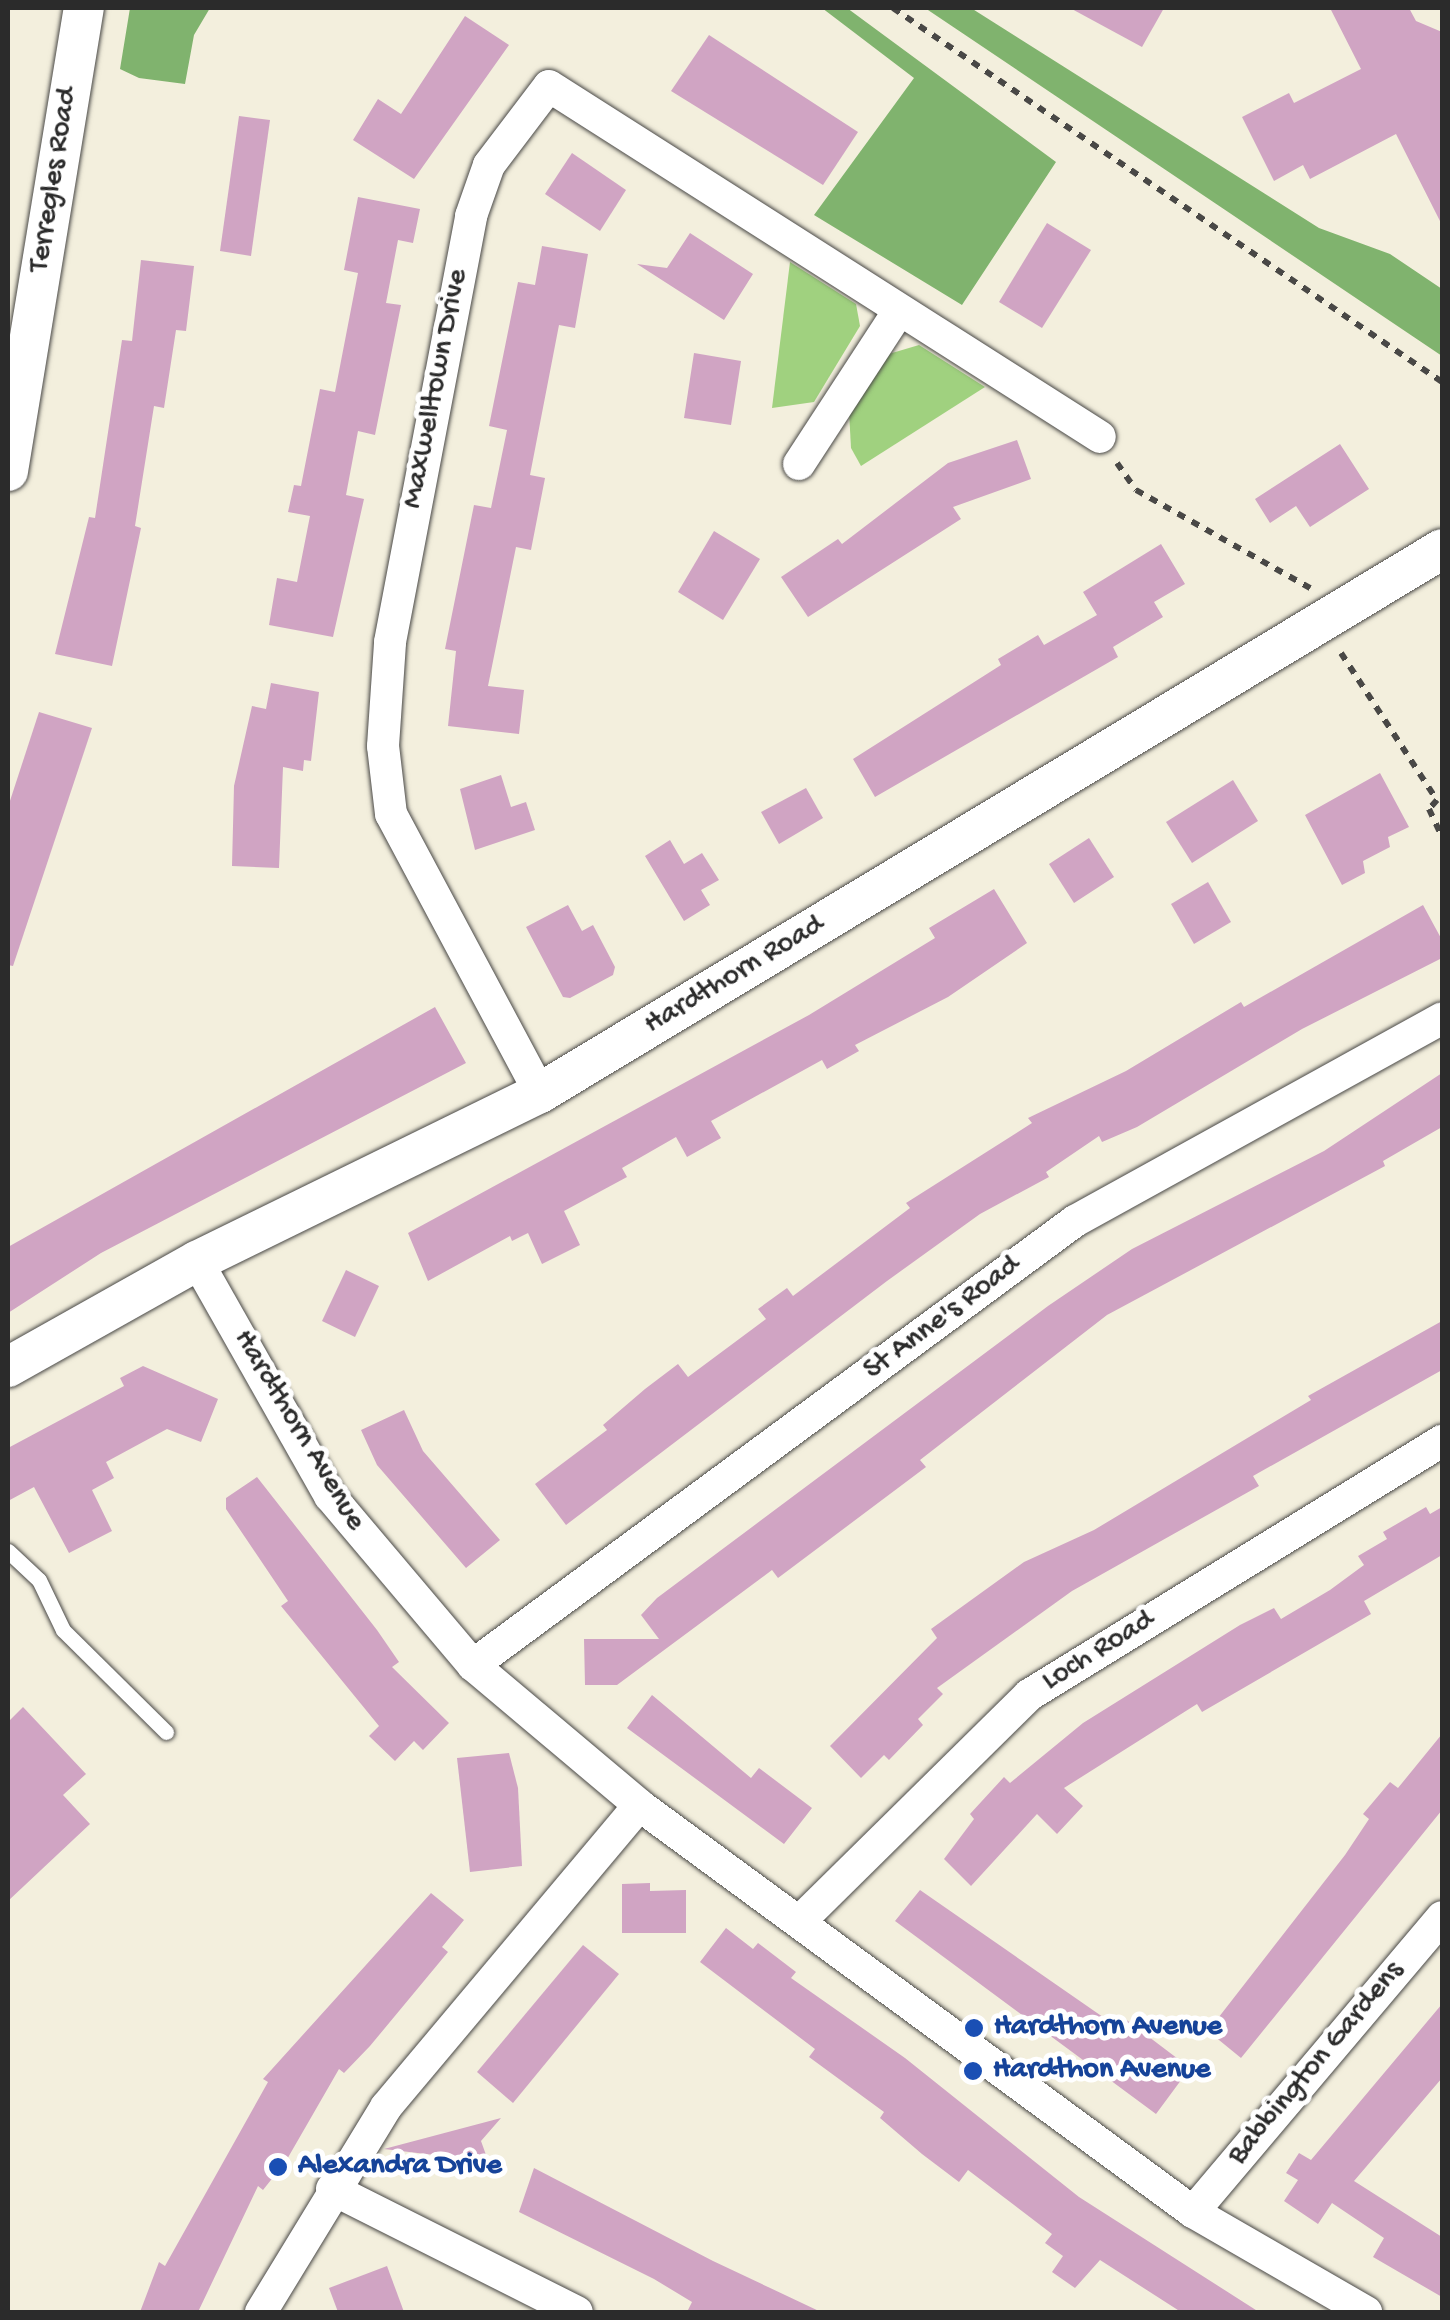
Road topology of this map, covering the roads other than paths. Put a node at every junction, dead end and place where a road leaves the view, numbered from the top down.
1 (84, 8) edge
2 (898, 312) junction
3 (1100, 438) road end
4 (799, 464) dead end
5 (8, 471) edge
6 (1442, 549) edge
7 (1442, 1018) edge
8 (540, 1093) junction
9 (196, 1261) junction
10 (8, 1367) edge
11 (1442, 1441) edge
12 (8, 1551) edge
13 (473, 1665) junction
14 (166, 1732) dead end
15 (639, 1805) junction
16 (1442, 1917) edge
17 (800, 1921) junction
18 (332, 2189) junction
19 (1193, 2212) junction
20 (261, 2312) edge
21 (577, 2312) edge
22 (1366, 2312) edge

1 - 5 street, Terregles Road
2 - 3 street, Maxwelltown Drive
2 - 4 street
2 - 8 street, Maxwelltown Drive
6 - 8 street, Hardthorn Road
7 - 13 street, St Anne's Road
8 - 9 street, Hardthorn Road
9 - 10 street, Hardthorn Road
9 - 13 street, Hardthorn Avenue
11 - 17 street, Loch Road
12 - 14 lane
13 - 15 street, Hardthorn Avenue
15 - 17 street, Hardthorn Avenue
15 - 18 street
16 - 19 street, Babbington Gardens
17 - 19 street, Hardthorn Avenue
18 - 20 street
18 - 21 street
19 - 22 street, Hardthorn Avenue

